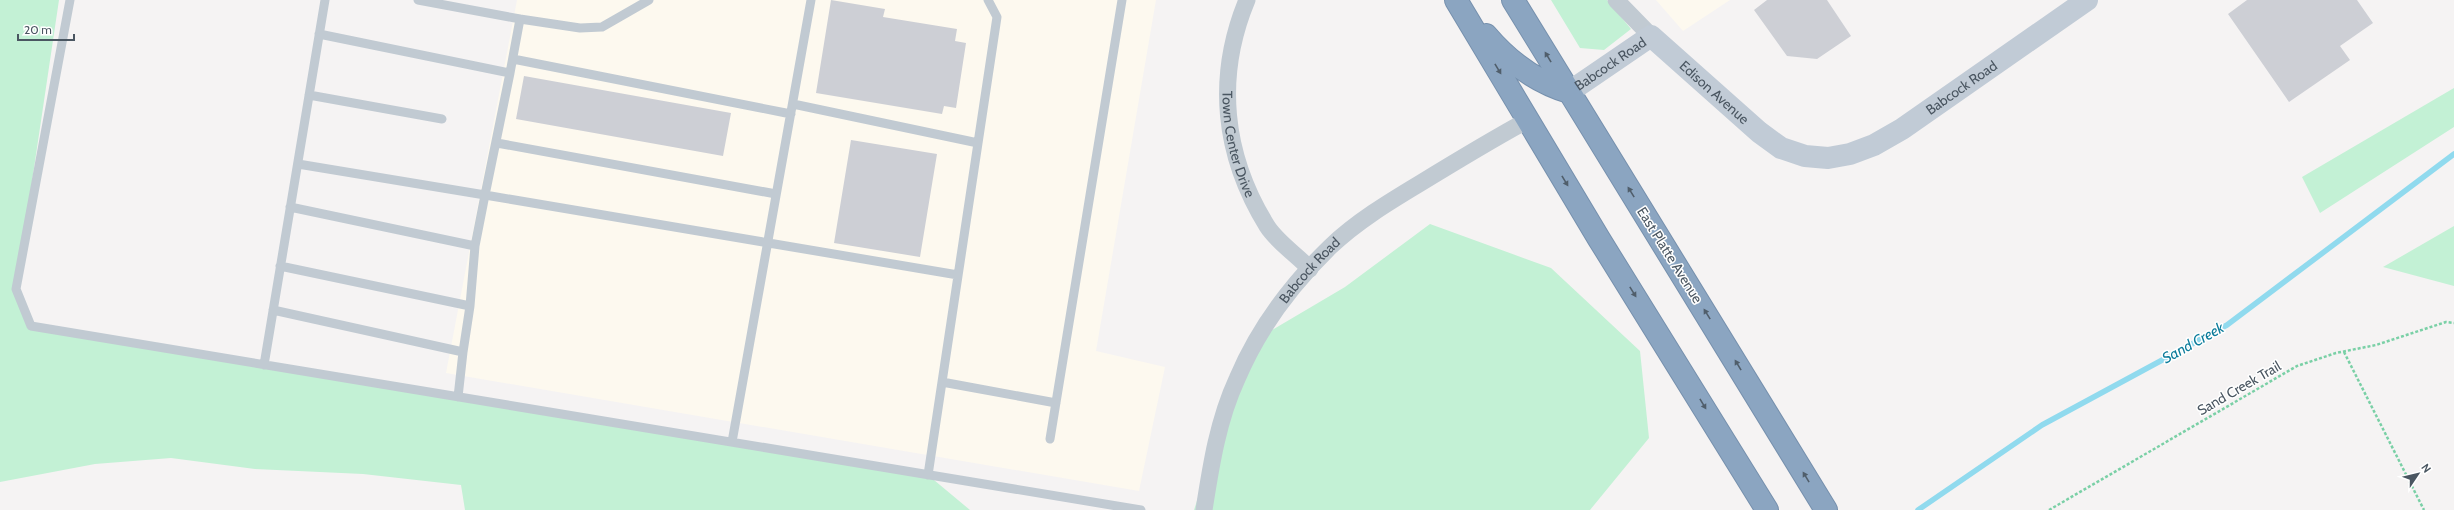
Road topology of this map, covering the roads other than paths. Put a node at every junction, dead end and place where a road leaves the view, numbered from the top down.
1 (70, 0) edge
2 (325, 0) edge
3 (418, 0) edge
4 (649, 0) edge
5 (811, 0) edge
6 (988, 0) edge
7 (1122, 0) edge
8 (1247, 0) edge
9 (1457, 0) edge
10 (1513, 0) edge
11 (1616, 0) edge
12 (2087, 0) edge
13 (520, 19) junction
14 (319, 34) junction
15 (1651, 36) junction
16 (513, 59) junction
17 (510, 73) junction
18 (1569, 92) junction
19 (309, 95) junction
20 (793, 104) junction
21 (791, 114) junction
22 (442, 119) dead end
23 (1528, 120) junction
24 (978, 143) junction
25 (497, 144) junction
26 (1828, 158) joint
27 (298, 164) junction
28 (776, 194) junction
29 (484, 195) junction
30 (290, 207) junction
31 (768, 241) junction
32 (475, 246) junction
33 (280, 266) junction
34 (1310, 269) junction
35 (958, 275) junction
36 (470, 306) junction
37 (273, 310) junction
38 (463, 352) junction
39 (264, 365) junction
40 (942, 382) junction
41 (458, 397) junction
42 (1056, 403) junction
43 (1050, 439) dead end
44 (732, 442) junction
45 (928, 475) junction
46 (1141, 510) edge
47 (1204, 510) edge
48 (1767, 510) edge
49 (1826, 510) edge

1 - 39 lane
2 - 14 lane
3 - 13 lane
4 - 13 lane
5 - 20 lane
6 - 24 lane
7 - 42 lane
8 - 34 street, Town Center Drive
9 - 18 highway
9 -> 23 highway
18 -> 10 highway, East Platte Avenue
11 - 15 street, Edison Avenue
12 - 26 street, Babcock Road
13 - 16 lane
14 - 17 lane
14 - 19 lane
15 - 18 street, Babcock Road
15 - 26 street, Edison Avenue
16 - 17 lane
16 - 21 lane
17 - 25 lane
49 -> 18 highway, East Platte Avenue
19 - 22 lane
19 - 27 lane
20 - 21 lane
20 - 24 lane
21 - 28 lane
23 - 34 street, Babcock Road
23 -> 48 highway
24 - 35 lane
25 - 28 lane
25 - 29 lane
27 - 29 lane
27 - 30 lane
28 - 31 lane
29 - 31 lane
29 - 32 lane
30 - 32 lane
30 - 33 lane
31 - 35 lane
31 - 44 lane
32 - 36 lane
33 - 36 lane
33 - 37 lane
34 - 47 street, Babcock Road
35 - 40 lane
36 - 38 lane
37 - 38 lane
37 - 39 lane
38 - 41 lane
39 - 41 lane
40 - 42 lane
40 - 45 lane
41 - 44 lane
42 - 43 lane
44 - 45 lane
45 - 46 lane

